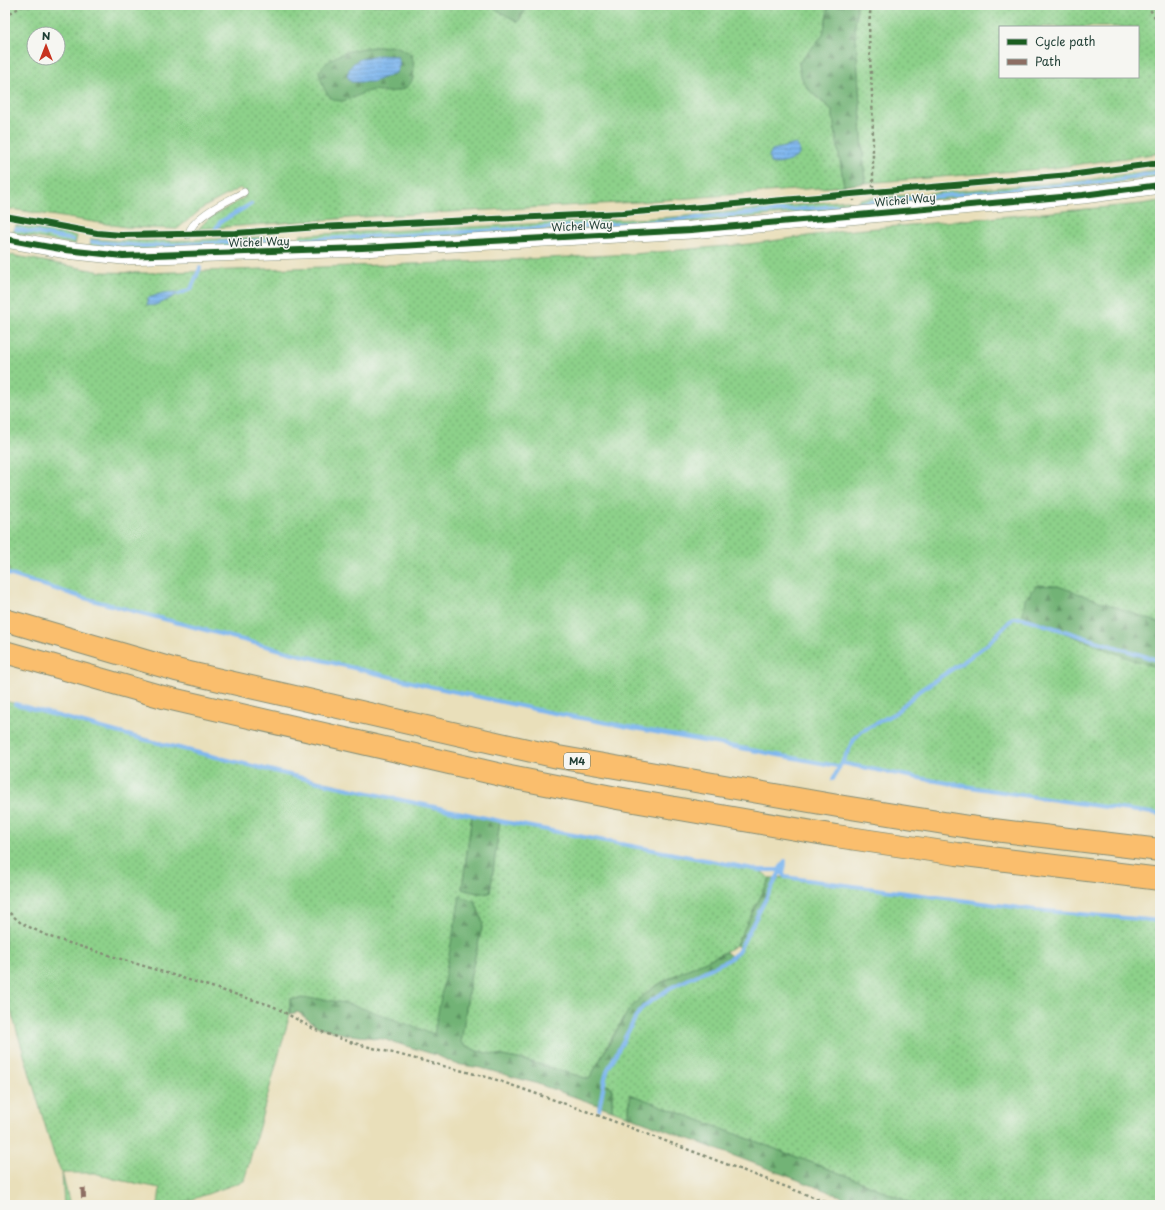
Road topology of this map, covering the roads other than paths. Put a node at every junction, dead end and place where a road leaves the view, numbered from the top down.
1 (1160, 184) edge
2 (244, 192) dead end
3 (188, 235) dead end
4 (5, 238) edge
5 (5, 620) edge
6 (5, 652) edge
7 (1160, 850) edge
8 (1160, 879) edge

1 - 4 street, Wichel Way
2 - 3 lane
5 - 7 highway, M4
6 - 8 highway

